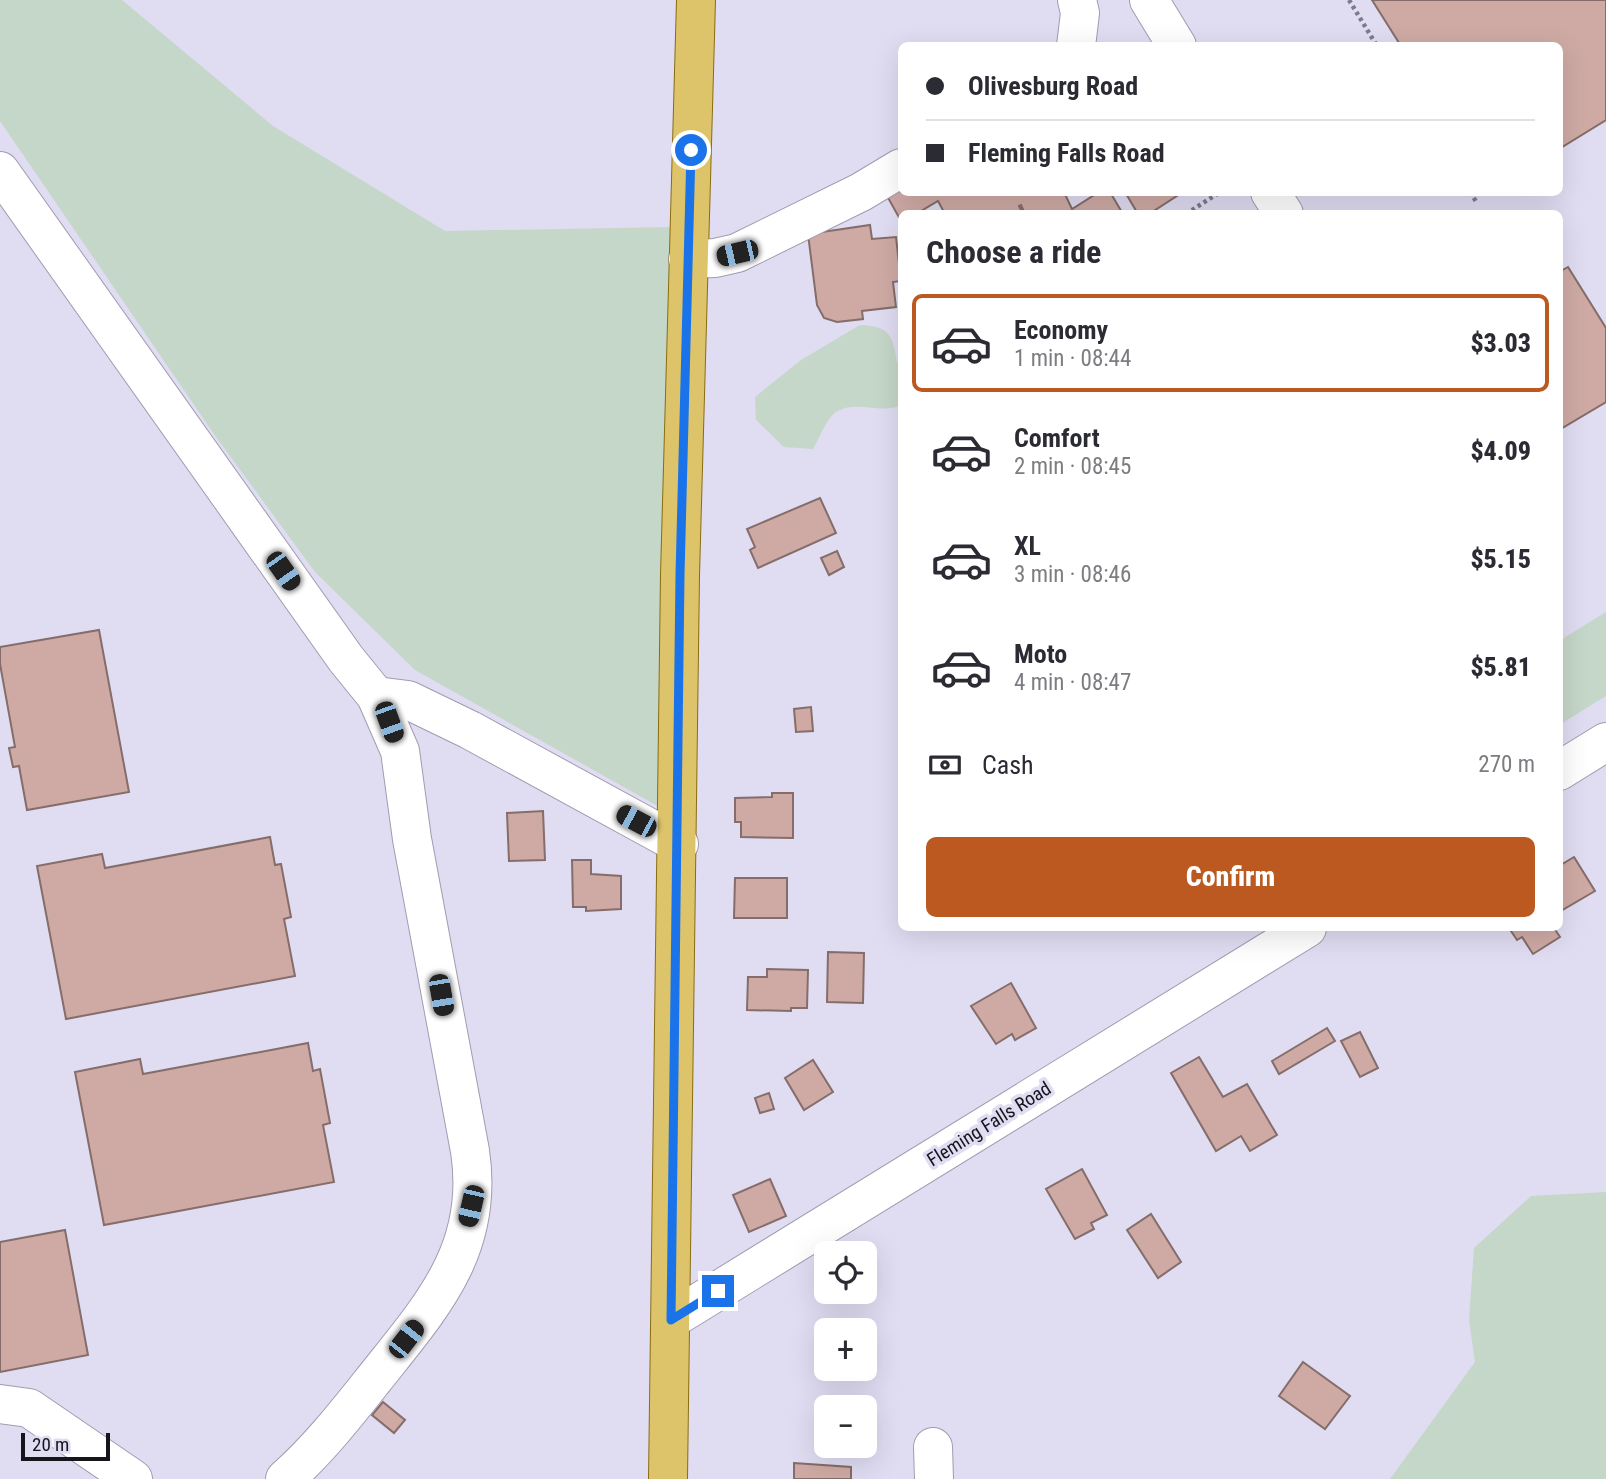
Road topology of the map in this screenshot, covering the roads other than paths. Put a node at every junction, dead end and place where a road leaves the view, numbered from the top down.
1 (696, 0) edge
2 (1077, 0) edge
3 (1149, 0) edge
4 (1076, 42) edge
5 (1175, 42) edge
6 (898, 170) edge
7 (0, 171) edge
8 (688, 259) junction
9 (376, 696) junction
10 (1606, 742) edge
11 (1563, 769) edge
12 (679, 844) junction
13 (1302, 931) edge
14 (671, 1320) junction
15 (0, 1404) edge
16 (133, 1479) edge
17 (285, 1479) edge
18 (668, 1479) edge

1 - 8 main road
2 - 4 street
3 - 5 street
6 - 8 street
7 - 9 street
8 - 12 main road
9 - 12 street
9 - 17 street
10 - 11 street
12 - 14 main road
13 - 14 street, Fleming Falls Road
14 - 18 main road
15 - 16 street

